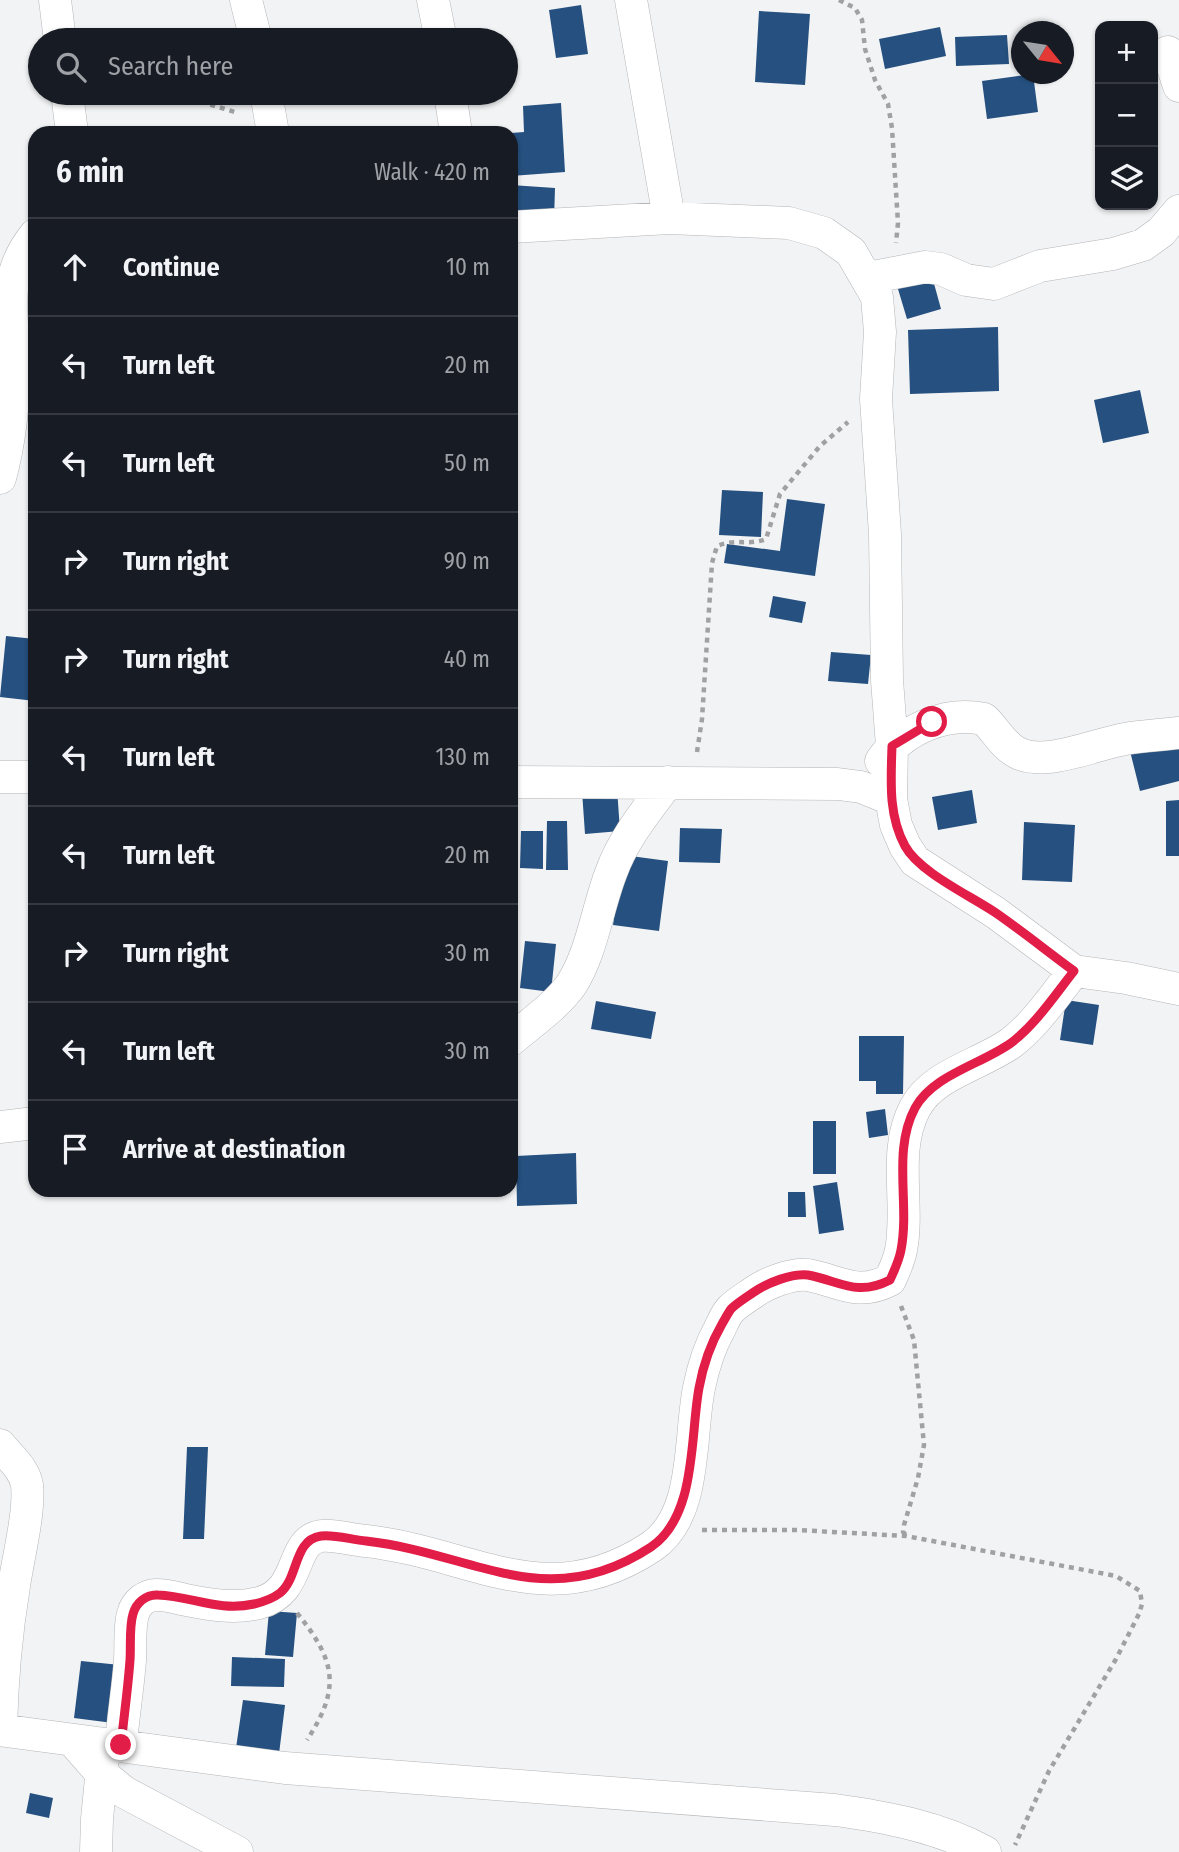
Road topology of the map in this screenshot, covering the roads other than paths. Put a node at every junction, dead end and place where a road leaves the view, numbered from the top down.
1 (55, 0) edge
2 (246, 0) edge
3 (433, 0) edge
4 (631, 0) edge
5 (58, 28) edge
6 (253, 28) edge
7 (439, 28) edge
8 (1168, 52) dead end
9 (1179, 86) edge
10 (68, 105) edge
11 (268, 105) edge
12 (452, 105) edge
13 (71, 126) edge
14 (272, 126) edge
15 (455, 126) edge
16 (1179, 211) edge
17 (669, 218) junction
18 (518, 227) edge
19 (28, 246) edge
20 (881, 275) junction
21 (7, 356) edge
22 (0, 478) edge
23 (1179, 733) edge
24 (892, 746) junction
25 (0, 777) edge
26 (28, 777) edge
27 (518, 782) edge
28 (668, 782) junction
29 (861, 787) junction
30 (891, 799) junction
31 (1074, 971) junction
32 (1179, 989) edge
33 (518, 1034) edge
34 (28, 1124) edge
35 (0, 1127) edge
36 (0, 1445) edge
37 (0, 1730) edge
38 (109, 1754) junction
39 (96, 1852) edge
40 (237, 1852) edge
41 (985, 1852) edge

1 - 5 street
2 - 6 street
3 - 7 street
4 - 17 street
8 - 9 street
10 - 13 street
11 - 14 street
12 - 15 street
16 - 20 street
17 - 18 street
17 - 20 street
19 - 21 street
20 - 24 street
21 - 22 street
23 - 24 street
24 - 29 street
24 - 30 street
25 - 26 street
27 - 28 street
28 - 29 street
28 - 33 street
29 - 30 street
30 - 31 street
31 - 32 street
31 - 38 street
34 - 35 street
36 - 37 street
37 - 38 street
38 - 39 street
38 - 40 street
38 - 41 street

